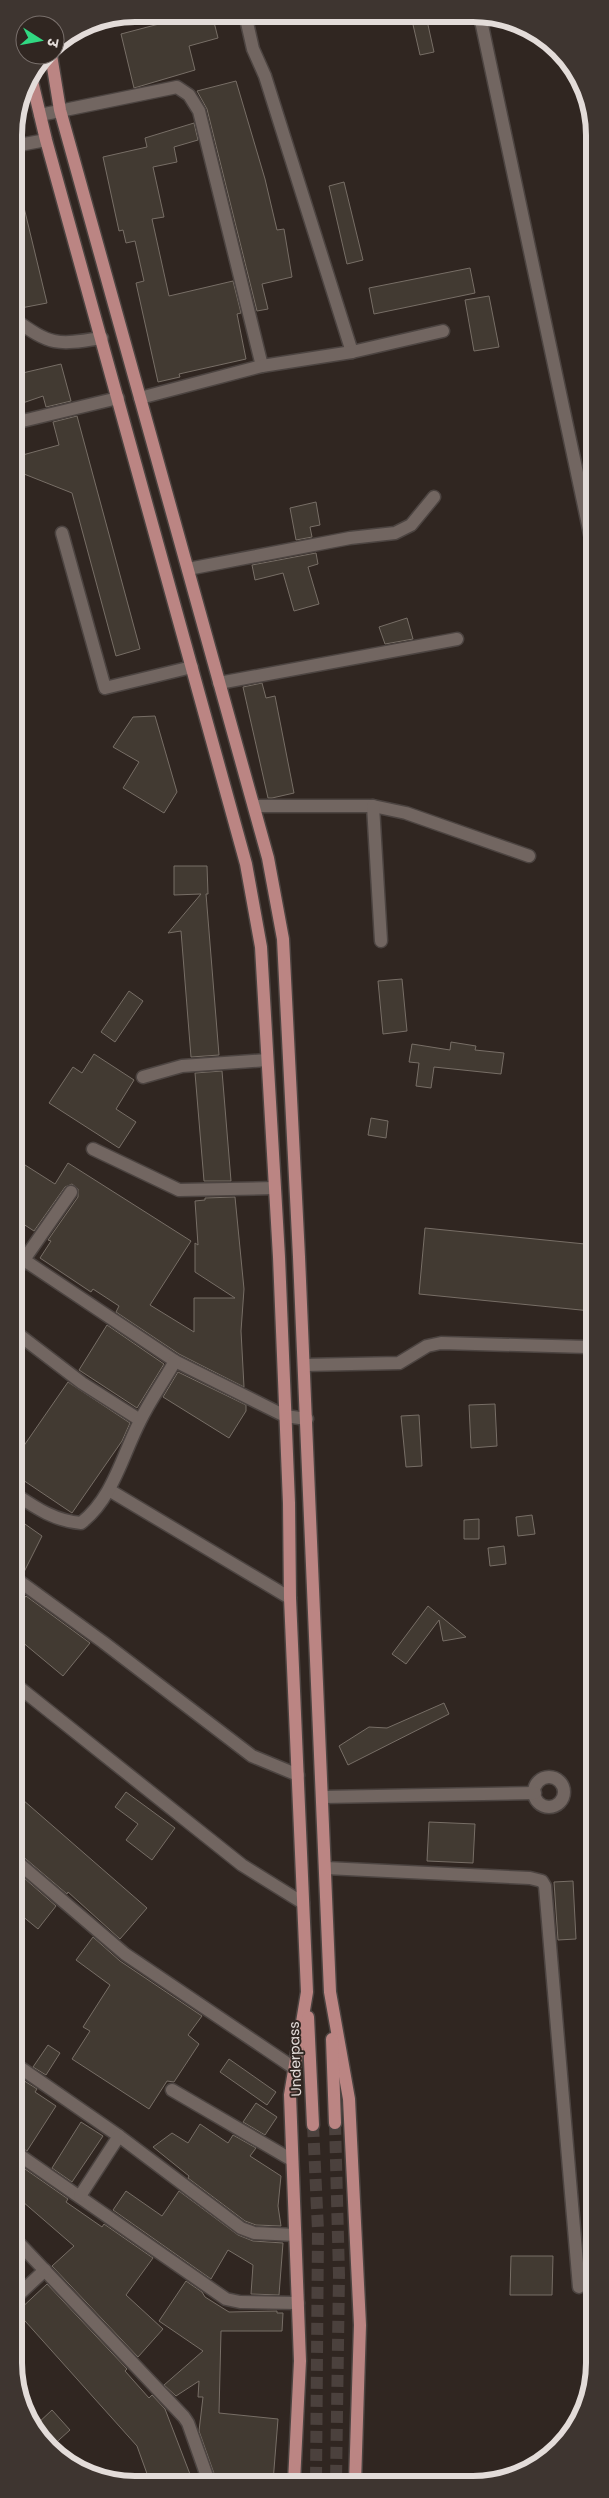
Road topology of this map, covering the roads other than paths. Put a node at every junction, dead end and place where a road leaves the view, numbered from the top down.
1 (247, 23) edge
2 (482, 23) edge
3 (53, 65) edge
4 (33, 87) edge
5 (60, 110) junction
6 (40, 115) junction
7 (46, 140) junction
8 (23, 144) edge
9 (23, 325) edge
10 (443, 331) dead end
11 (102, 338) junction
12 (352, 352) junction
13 (262, 366) junction
14 (118, 398) junction
15 (140, 398) junction
16 (23, 421) edge
17 (434, 497) dead end
18 (586, 515) edge
19 (62, 533) dead end
20 (188, 569) junction
21 (456, 640) dead end
22 (192, 667) junction
23 (219, 683) junction
24 (254, 806) junction
25 (373, 806) junction
26 (529, 856) dead end
27 (381, 941) dead end
28 (267, 1060) junction
29 (143, 1078) dead end
30 (93, 1149) dead end
31 (274, 1188) junction
32 (70, 1192) dead end
33 (24, 1260) joint
34 (22, 1338) edge
35 (586, 1347) edge
36 (175, 1361) junction
37 (304, 1365) junction
38 (285, 1416) junction
39 (307, 1419) junction
40 (140, 1420) junction
41 (109, 1490) junction
42 (22, 1499) edge
43 (22, 1584) edge
44 (290, 1598) junction
45 (22, 1690) edge
46 (298, 1775) junction
47 (535, 1793) dead end
48 (323, 1797) junction
49 (22, 1866) edge
50 (326, 1868) junction
51 (303, 1903) junction
52 (307, 1992) junction
53 (330, 1992) junction
54 (294, 2068) junction
55 (22, 2069) edge
56 (172, 2090) dead end
57 (335, 2124) tunnel mouth
58 (313, 2125) tunnel mouth
59 (119, 2136) junction
60 (22, 2157) edge
61 (292, 2160) junction
62 (80, 2196) junction
63 (295, 2235) junction
64 (22, 2246) edge
65 (45, 2270) junction
66 (579, 2287) dead end
67 (22, 2291) edge
68 (298, 2303) junction
69 (206, 2476) edge
70 (294, 2476) edge
71 (355, 2476) edge

1 - 12 street
2 - 18 street
3 - 5 main road
4 - 6 main road
5 - 6 street
5 - 13 street
5 - 15 main road
6 - 7 main road
7 - 8 street
7 - 11 main road
9 - 11 street
10 - 12 street
11 - 14 main road
12 - 13 street
13 - 15 street
14 - 16 street
14 - 22 main road
15 - 20 main road
17 - 20 street
19 - 22 street
20 - 23 main road
21 - 23 street
22 - 28 main road
23 - 24 main road
24 - 25 street
24 - 37 main road
25 - 26 street
25 - 27 street
28 - 29 street
28 - 31 main road
30 - 31 street
31 - 38 main road
32 - 33 street
33 - 36 street
34 - 40 street
35 - 37 street
36 - 38 street
36 - 40 street
37 - 39 main road
38 - 39 street
38 - 44 main road
39 - 48 main road
40 - 41 street
41 - 42 street
41 - 44 street
43 - 46 street
44 - 46 main road
45 - 51 street
46 - 51 main road
47 - 48 street
48 - 50 main road
49 - 54 street
50 - 53 main road
50 - 66 street
51 - 52 main road
52 - 54 main road
52 - 58 main road, Underpass
53 - 57 main road
53 - 71 main road
54 - 61 main road
55 - 59 street
56 - 61 street
59 - 62 street
59 - 63 street
60 - 62 street
61 - 63 main road
62 - 68 street
63 - 68 main road
64 - 65 street
65 - 67 street
65 - 69 street
68 - 70 main road

